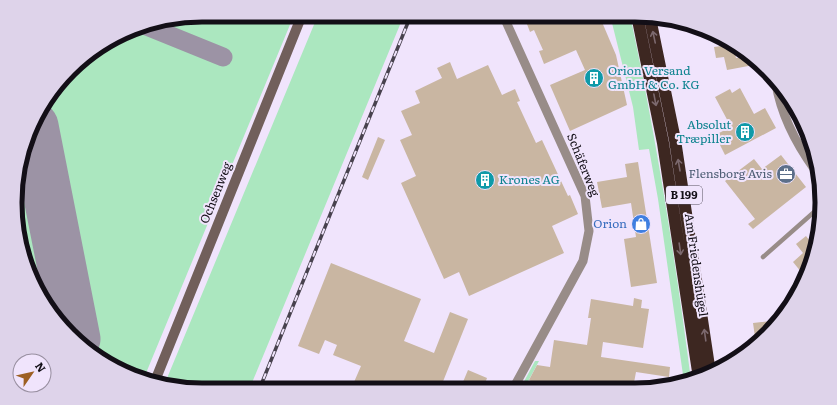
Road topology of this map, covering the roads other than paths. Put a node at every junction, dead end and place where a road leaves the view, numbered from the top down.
1 (299, 22) edge
2 (506, 22) edge
3 (638, 22) edge
4 (651, 23) edge
5 (779, 95) edge
6 (810, 160) edge
7 (815, 211) edge
8 (763, 257) dead end
9 (709, 366) edge
10 (698, 371) edge
11 (157, 377) edge
12 (516, 383) edge

1 - 11 main road, Ochsenweg
2 - 12 street, Schäferweg
3 -> 10 highway, Am Friedenshügel / B 199
9 -> 4 highway, Am Friedenshügel / B 199
5 - 6 street
7 - 8 lane

